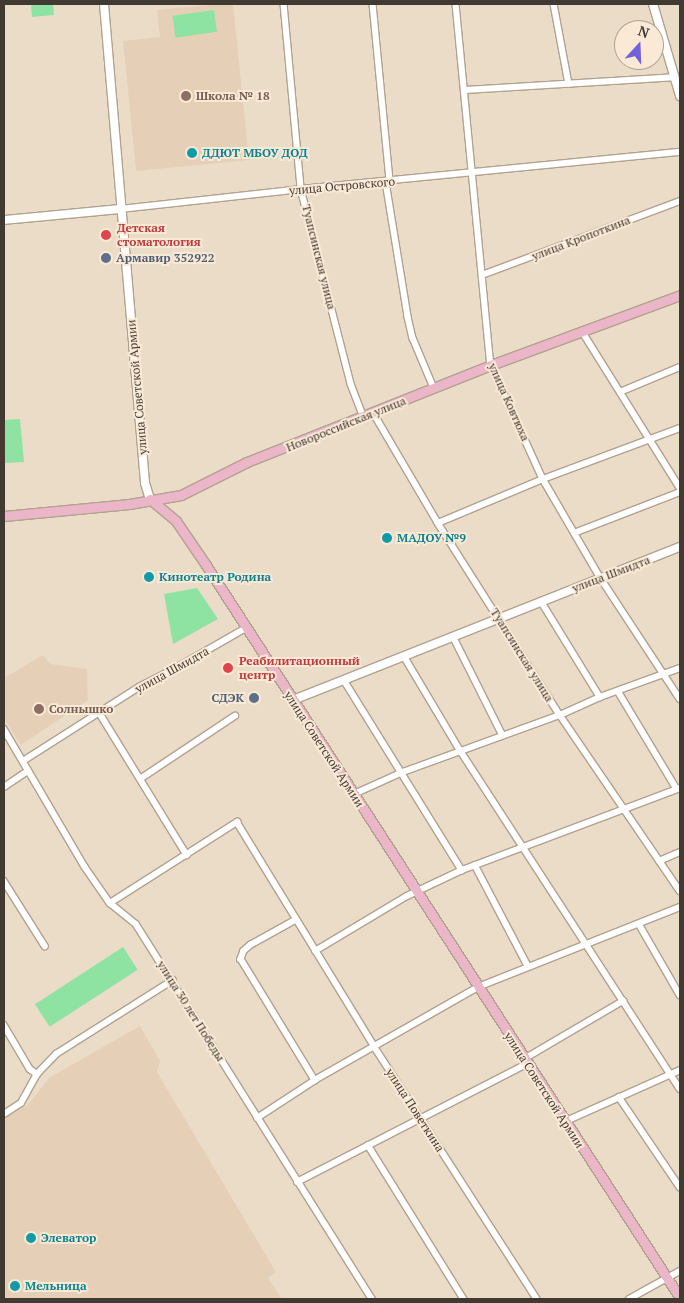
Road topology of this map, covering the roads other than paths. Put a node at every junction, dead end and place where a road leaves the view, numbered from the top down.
1 (104, 4) edge
2 (284, 4) edge
3 (373, 4) edge
4 (456, 4) edge
5 (554, 4) edge
6 (653, 4) edge
7 (675, 77) junction
8 (569, 84) junction
9 (464, 90) junction
10 (680, 96) edge
11 (680, 152) edge
12 (473, 173) junction
13 (388, 182) junction
14 (301, 189) junction
15 (680, 200) edge
16 (121, 209) junction
17 (4, 220) edge
18 (482, 275) junction
19 (680, 294) edge
20 (582, 331) junction
21 (491, 366) junction
22 (680, 367) edge
23 (434, 388) junction
24 (620, 392) junction
25 (374, 412) junction
26 (363, 416) junction
27 (680, 428) edge
28 (650, 441) junction
29 (543, 479) junction
30 (680, 488) edge
31 (680, 492) edge
32 (150, 500) junction
33 (4, 516) edge
34 (438, 523) junction
35 (574, 533) junction
36 (680, 547) edge
37 (600, 577) junction
38 (541, 601) junction
39 (498, 618) junction
40 (246, 628) junction
41 (453, 636) junction
42 (404, 656) junction
43 (680, 668) edge
44 (664, 674) junction
45 (344, 680) junction
46 (618, 691) junction
47 (600, 697) junction
48 (680, 699) edge
49 (292, 700) junction
50 (99, 712) junction
51 (560, 715) junction
52 (235, 716) dead end
53 (4, 729) edge
54 (502, 734) junction
55 (460, 750) junction
56 (23, 761) junction
57 (28, 771) junction
58 (403, 772) junction
59 (140, 779) junction
60 (4, 787) edge
61 (679, 789) edge
62 (354, 794) junction
63 (624, 810) junction
64 (525, 848) junction
65 (680, 852) edge
66 (187, 855) junction
67 (659, 861) junction
68 (475, 865) junction
69 (462, 870) junction
70 (4, 881) edge
71 (416, 891) junction
72 (680, 891) edge
73 (110, 902) junction
74 (680, 908) edge
75 (296, 920) junction
76 (640, 924) junction
77 (586, 944) junction
78 (45, 946) dead end
79 (315, 951) junction
80 (528, 966) junction
81 (173, 980) junction
82 (478, 987) junction
83 (680, 995) edge
84 (623, 1002) junction
85 (4, 1025) edge
86 (374, 1046) junction
87 (526, 1061) junction
88 (680, 1070) edge
89 (37, 1074) junction
90 (670, 1074) junction
91 (315, 1080) junction
92 (680, 1089) edge
93 (619, 1097) junction
94 (4, 1114) edge
95 (257, 1118) junction
96 (420, 1118) junction
97 (564, 1122) junction
98 (368, 1145) junction
99 (297, 1182) junction
100 (680, 1187) edge
101 (680, 1271) edge
102 (667, 1278) junction
103 (680, 1298) edge
104 (372, 1299) edge
105 (464, 1299) edge
106 (537, 1299) edge
107 (629, 1299) edge

1 - 16 main road, улица Советской Армии
2 - 14 street, Туапсинская улица
3 - 13 street
4 - 9 street, улица Ковтюха
5 - 8 street
6 - 7 main road
7 - 8 street
7 - 10 main road
8 - 9 street
9 - 12 street, улица Ковтюха
11 - 12 street, улица Островского
12 - 13 street, улица Островского
12 - 18 street, улица Ковтюха
13 - 14 street, улица Островского
13 - 23 street
14 - 16 street, улица Островского
14 - 26 street, Туапсинская улица
15 - 18 street, улица Кропоткина
16 - 17 main road, улица Островского
16 - 32 main road, улица Советской Армии
18 - 21 street, улица Ковтюха
19 - 20 main road, Новороссийская улица
20 - 21 main road, Новороссийская улица
20 - 24 street
21 - 23 main road, Новороссийская улица
21 - 29 street, улица Ковтюха
22 - 24 street
23 - 25 main road, Новороссийская улица
24 - 28 street
25 - 26 main road, Новороссийская улица
25 - 34 street, Туапсинская улица
26 - 32 main road, Новороссийская улица
27 - 28 street
28 - 29 street
28 - 30 street
29 - 34 street
29 - 35 street, улица Ковтюха
31 - 35 street
32 - 33 main road, Новороссийская улица
32 - 40 main road, улица Советской Армии
34 - 39 street, Туапсинская улица
35 - 37 street, улица Ковтюха
36 - 37 main road, улица Шмидта
37 - 38 main road, улица Шмидта
37 - 44 street, улица Ковтюха
38 - 39 main road, улица Шмидта
38 - 47 street
39 - 41 main road, улица Шмидта
39 - 51 street, Туапсинская улица
40 - 49 main road, улица Советской Армии
40 - 50 street, улица Шмидта
41 - 42 main road, улица Шмидта
41 - 54 street
42 - 45 main road, улица Шмидта
42 - 55 street
43 - 44 street
44 - 46 street
44 - 48 street, улица Ковтюха
45 - 49 main road, улица Шмидта
45 - 58 street
46 - 47 street
46 - 61 street
47 - 51 street
49 - 62 main road, улица Советской Армии
50 - 56 street, улица Шмидта
50 - 59 street
51 - 54 street
51 - 63 street, Туапсинская улица
52 - 59 street
53 - 56 street, улица 30 лет Победы
54 - 55 street
55 - 58 street
55 - 64 street
56 - 57 street, улица 30 лет Победы
57 - 60 street
57 - 73 street, улица 30 лет Победы
58 - 62 street
58 - 69 street
59 - 66 street
61 - 63 street
62 - 71 main road, улица Советской Армии
63 - 64 street
63 - 67 street, Туапсинская улица
64 - 68 street
64 - 77 street
65 - 67 street
66 - 73 street
66 - 75 street, улица Поветкина
67 - 72 street, Туапсинская улица
68 - 69 street
68 - 80 street
69 - 71 street
70 - 78 street
71 - 79 street
71 - 82 main road, улица Советской Армии
73 - 81 street, улица 30 лет Победы
74 - 76 street
75 - 79 street, улица Поветкина
75 - 91 street
76 - 77 street
76 - 83 street
77 - 80 street
77 - 84 street
79 - 86 street, улица Поветкина
80 - 82 street
81 - 89 street
81 - 95 street, улица 30 лет Победы
82 - 86 street
82 - 87 main road, улица Советской Армии
84 - 87 street
84 - 90 street
85 - 89 street
86 - 91 street
86 - 96 street, улица Поветкина
87 - 96 street
87 - 97 main road, улица Советской Армии
88 - 90 street
89 - 94 street
90 - 92 street
90 - 93 street
91 - 95 street
93 - 97 street
93 - 100 street
95 - 99 street, улица 30 лет Победы
96 - 98 street
96 - 106 street, улица Поветкина
97 - 102 main road, улица Советской Армии
98 - 99 street
98 - 105 street
99 - 104 street, улица 30 лет Победы
101 - 102 street
102 - 103 main road, улица Советской Армии
102 - 107 street

